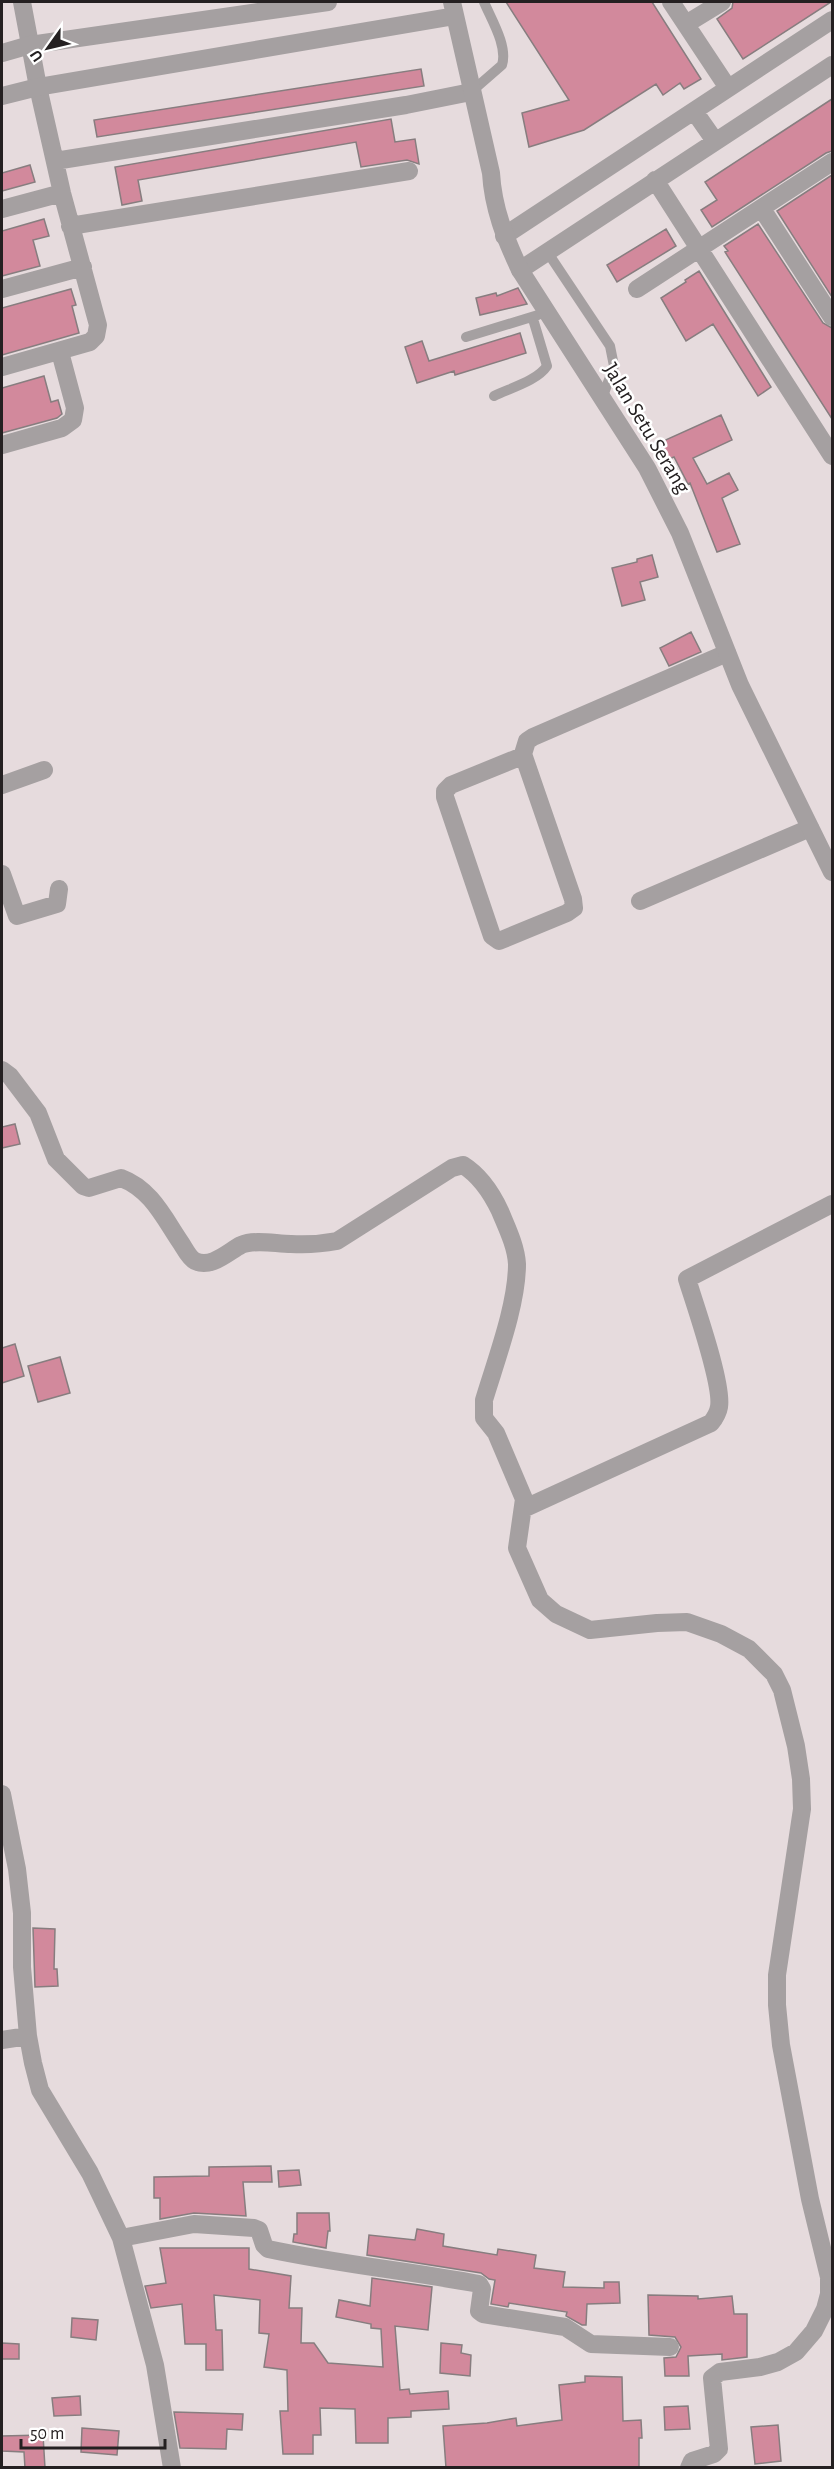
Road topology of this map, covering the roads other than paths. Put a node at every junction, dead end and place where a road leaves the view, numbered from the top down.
1 (22, 2) edge
2 (328, 2) edge
3 (484, 2) edge
4 (671, 2) edge
5 (722, 2) edge
6 (454, 9) edge
7 (832, 20) edge
8 (686, 24) junction
9 (30, 45) junction
10 (2, 53) edge
11 (832, 65) edge
12 (38, 87) junction
13 (728, 88) junction
14 (471, 92) junction
15 (2, 96) edge
16 (694, 111) junction
17 (715, 141) junction
18 (55, 161) junction
19 (831, 168) edge
20 (408, 171) dead end
21 (655, 180) junction
22 (62, 193) junction
23 (2, 209) edge
24 (762, 209) junction
25 (70, 226) junction
26 (504, 236) junction
27 (699, 250) junction
28 (548, 253) junction
29 (83, 267) junction
30 (520, 270) junction
31 (2, 289) edge
32 (637, 289) dead end
33 (539, 315) junction
34 (832, 317) edge
35 (466, 337) dead end
36 (60, 352) junction
37 (2, 368) edge
38 (494, 396) dead end
39 (603, 396) junction
40 (2, 445) edge
41 (832, 456) edge
42 (728, 653) junction
43 (523, 754) junction
44 (44, 770) dead end
45 (2, 784) edge
46 (810, 828) junction
47 (832, 872) edge
48 (2, 874) edge
49 (59, 889) dead end
50 (640, 901) dead end
51 (2, 1070) edge
52 (832, 1204) edge
53 (523, 1509) junction
54 (2, 1794) edge
55 (28, 2036) junction
56 (2, 2040) edge
57 (121, 2238) junction
58 (670, 2347) dead end
59 (172, 2468) edge
60 (688, 2468) edge

1 - 9 street
2 - 9 street
3 - 14 lane
4 - 8 street
5 - 8 street
6 - 12 street
6 - 14 street, Jalan Setu Serang
7 - 13 street
8 - 13 street
9 - 10 street
9 - 12 street
11 - 17 street
12 - 15 street
12 - 18 street
13 - 16 street
14 - 18 street
14 - 26 street, Jalan Setu Serang
16 - 17 street
16 - 26 street
17 - 21 street
18 - 22 street
19 - 24 street
20 - 25 street
21 - 27 street
21 - 28 street
22 - 23 street
22 - 25 street
24 - 27 street
24 - 34 street
25 - 29 street
26 - 30 street, Jalan Setu Serang
27 - 32 street
27 - 41 street
28 - 30 street
28 - 39 lane
29 - 31 street
29 - 36 street
30 - 33 street, Jalan Setu Serang
33 - 35 lane
33 - 38 lane
33 - 39 street, Jalan Setu Serang
36 - 37 street
36 - 40 street
39 - 42 street, Jalan Setu Serang
42 - 43 street
42 - 46 street, Jalan Setu Serang
43 - 43 street
44 - 45 street
46 - 47 street, Jalan Setu Serang
46 - 50 street
48 - 49 street
51 - 53 street
52 - 53 street
53 - 60 street
54 - 55 street
55 - 56 street
55 - 57 street
57 - 58 street
57 - 59 street

